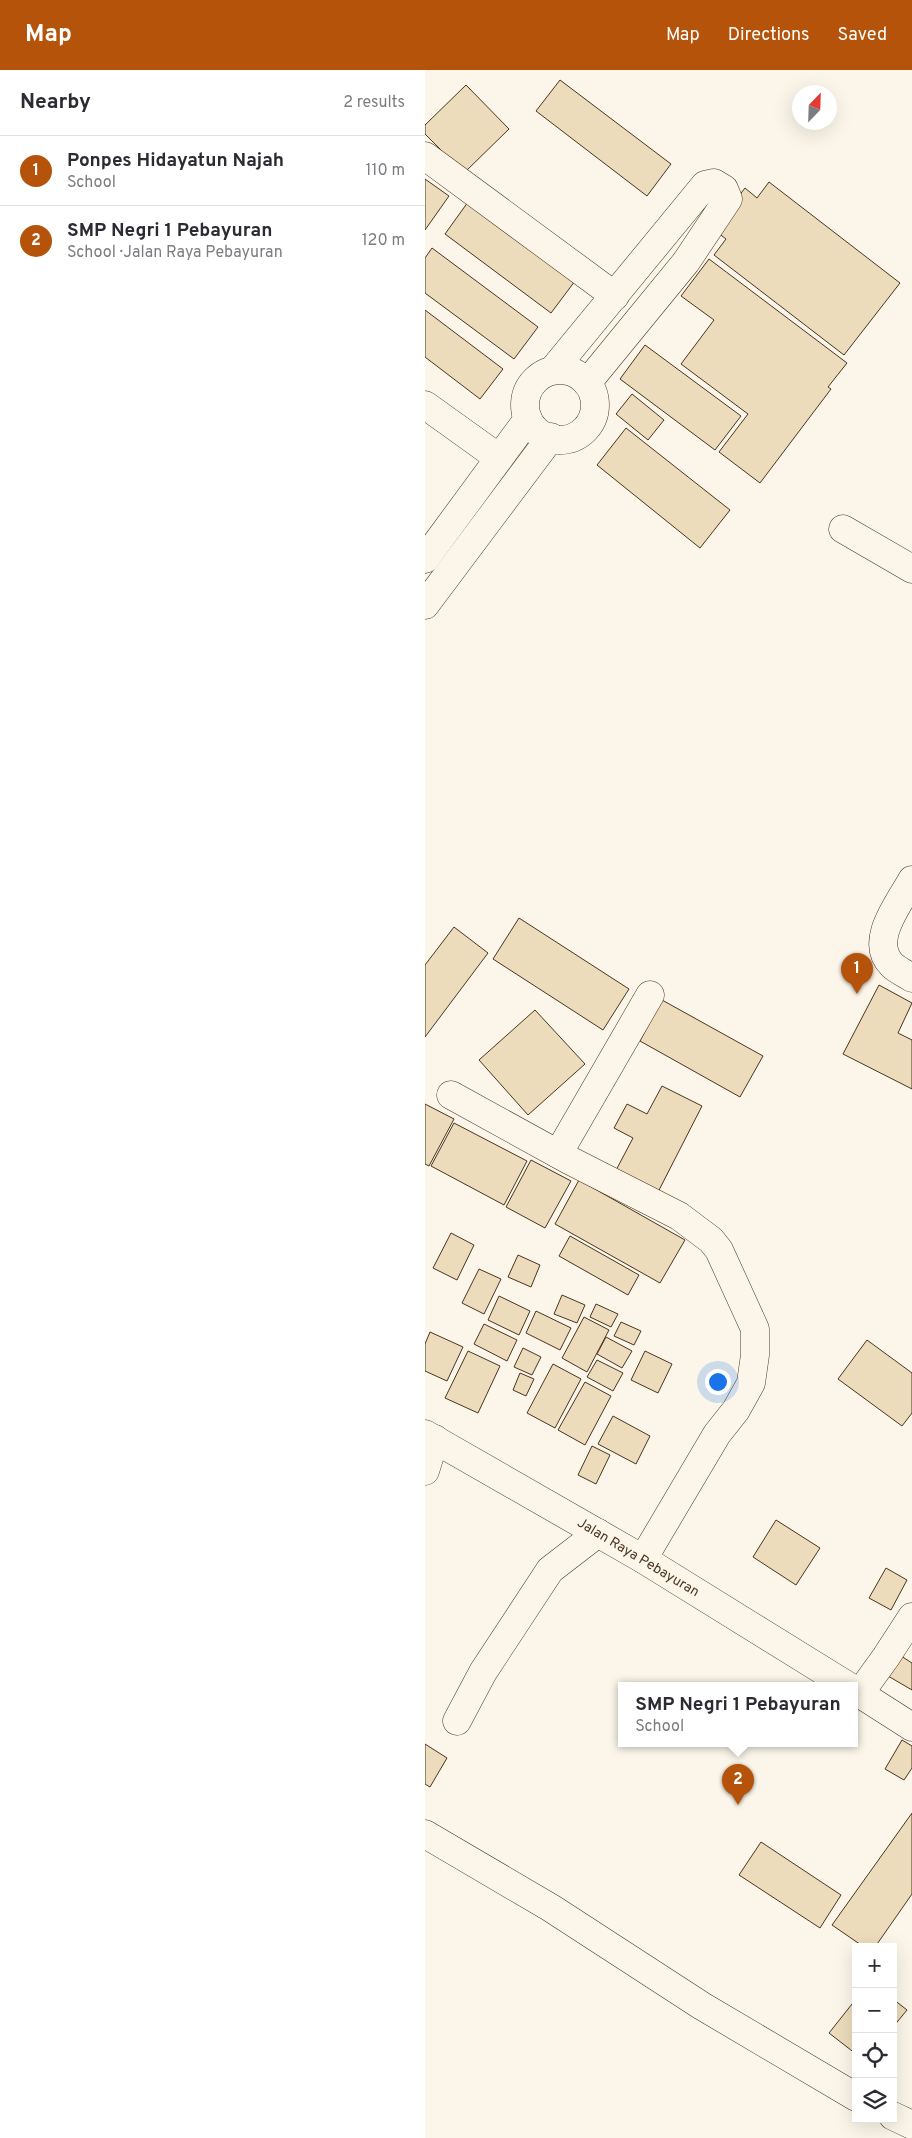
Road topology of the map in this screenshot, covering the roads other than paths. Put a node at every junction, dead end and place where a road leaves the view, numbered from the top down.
1 (425, 156) edge
2 (615, 296) junction
3 (553, 370) junction
4 (587, 383) junction
5 (425, 405) edge
6 (527, 419) junction
7 (551, 437) junction
8 (499, 458) junction
9 (843, 529) dead end
10 (425, 559) edge
11 (912, 569) edge
12 (425, 605) edge
13 (912, 880) edge
14 (912, 978) edge
15 (650, 995) dead end
16 (451, 1095) dead end
17 (558, 1154) junction
18 (430, 1436) edge
19 (425, 1471) edge
20 (598, 1533) junction
21 (643, 1559) junction
22 (911, 1619) edge
23 (841, 1682) edge
24 (858, 1686) edge
25 (858, 1693) edge
26 (457, 1721) dead end
27 (912, 1727) edge
28 (425, 1834) edge
29 (852, 2095) edge
30 (897, 2118) edge
31 (912, 2125) edge

1 - 2 street
2 - 3 street
2 - 4 street
3 - 4 street
3 - 6 street
4 - 7 street
5 - 8 street
6 - 7 street
6 - 8 street
7 - 12 street
8 - 10 street
9 - 11 street
13 - 14 street
15 - 17 street
16 - 17 street
17 - 21 street
18 - 19 street
18 - 20 street, Jalan Raya Pebayuran
20 - 21 street, Jalan Raya Pebayuran
20 - 26 street
21 - 23 street, Jalan Raya Pebayuran
22 - 24 street
25 - 27 street, Jalan Raya Pebayuran
28 - 29 street
30 - 31 street

